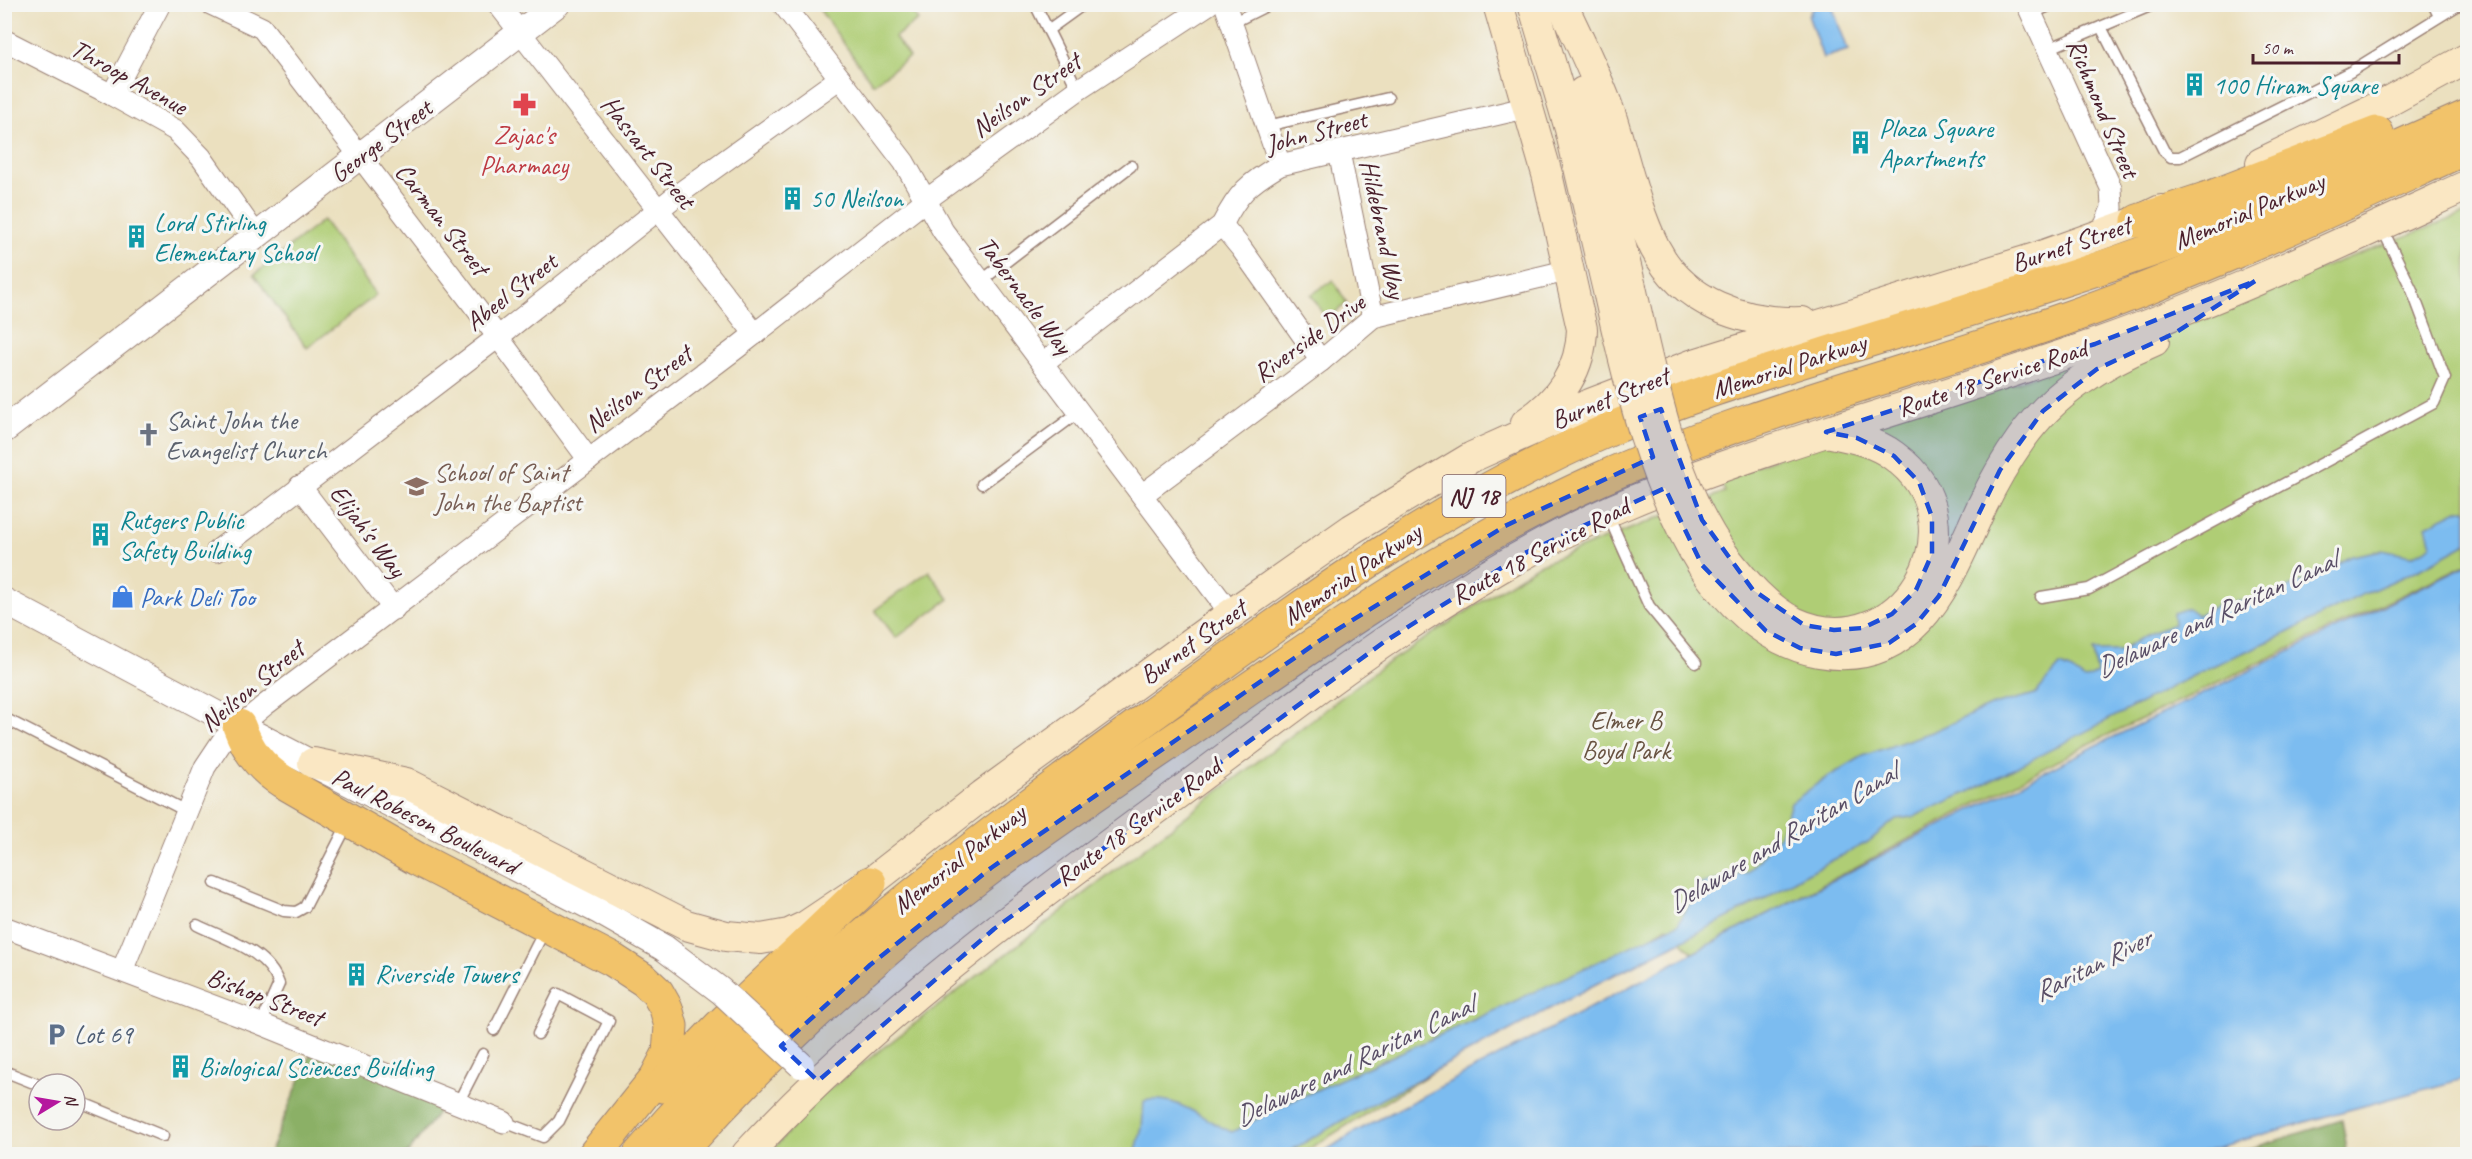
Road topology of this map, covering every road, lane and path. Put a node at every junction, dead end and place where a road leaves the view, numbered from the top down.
1 (160, 4) edge
2 (211, 4) edge
3 (498, 4) edge
4 (557, 4) edge
5 (783, 4) edge
6 (1035, 4) edge
7 (1084, 4) edge
8 (1209, 4) edge
9 (1270, 4) edge
10 (1498, 4) edge
11 (1533, 4) edge
12 (1561, 4) edge
13 (2053, 4) edge
14 (2155, 4) edge
15 (2433, 4) edge
16 (2460, 4) edge
17 (2029, 9) edge
18 (1228, 14) edge
19 (2439, 16) junction
20 (2101, 27) junction
21 (1048, 30) junction
22 (520, 33) junction
23 (4, 40) edge
24 (2048, 49) junction
25 (2468, 58) edge
26 (840, 78) junction
27 (1078, 90) junction
28 (112, 95) junction
29 (2468, 95) edge
30 (1388, 98) dead end
31 (1529, 107) junction
32 (2468, 116) edge
33 (1267, 126) junction
34 (2468, 147) edge
35 (1339, 152) junction
36 (360, 157) junction
37 (1280, 165) junction
38 (1131, 166) dead end
39 (2468, 184) edge
40 (926, 200) junction
41 (658, 211) junction
42 (2138, 221) junction
43 (1222, 225) junction
44 (2381, 225) junction
45 (256, 235) junction
46 (2101, 235) junction
47 (1570, 270) junction
48 (981, 281) junction
49 (2255, 281) junction
50 (1620, 291) junction
51 (1373, 317) junction
52 (1832, 320) junction
53 (755, 334) junction
54 (498, 337) junction
55 (1322, 361) junction
56 (1042, 363) junction
57 (1079, 412) junction
58 (4, 430) edge
59 (1826, 432) junction
60 (1472, 457) junction
61 (589, 460) junction
62 (982, 484) dead end
63 (300, 486) junction
64 (1142, 495) junction
65 (1607, 512) junction
66 (217, 551) dead end
67 (1714, 561) junction
68 (2041, 597) dead end
69 (4, 601) edge
70 (394, 609) junction
71 (1231, 614) junction
72 (1696, 663) dead end
73 (4, 718) edge
74 (239, 726) junction
75 (313, 763) junction
76 (186, 811) junction
77 (350, 820) junction
78 (215, 883) dead end
79 (870, 883) junction
80 (197, 925) dead end
81 (546, 926) junction
82 (4, 927) edge
83 (122, 971) junction
84 (261, 1024) junction
85 (494, 1030) dead end
86 (538, 1034) dead end
87 (483, 1054) dead end
88 (4, 1071) edge
89 (809, 1073) junction
90 (27, 1080) edge
91 (458, 1103) junction
92 (87, 1105) edge
93 (504, 1122) joint
94 (617, 1128) junction
95 (163, 1136) dead end
96 (595, 1155) edge
97 (640, 1155) edge
98 (678, 1155) edge
99 (747, 1155) edge

1 - 28 street
2 - 36 street, Carman Street
3 - 22 street, Hassart Street
4 - 22 street, George Street
5 - 26 street, Tabernacle Way
6 - 21 lane
7 - 21 lane
8 - 27 street, Neilson Street
9 - 18 lane
10 - 31 main road
11 - 50 main road
12 - 50 main road
12 - 52 main road
13 - 17 lane
14 - 20 lane
15 - 19 lane
16 - 19 lane
17 - 24 street, Richmond Street
18 - 33 street
19 - 20 lane
20 - 24 lane
21 - 27 lane
22 - 36 street, George Street
22 - 41 street, Hassart Street
23 - 28 street, Throop Avenue
24 - 46 street, Richmond Street
25 - 42 main road, Burnet Street
26 - 40 street, Tabernacle Way
26 - 41 street, Abeel Street
27 - 40 street, Neilson Street
28 - 45 street, Throop Avenue
29 - 42 highway
30 - 33 lane
31 - 35 street, John Street
31 - 47 main road
32 - 97 highway, Memorial Parkway / NJ 18
33 - 37 street
34 - 98 highway, Memorial Parkway / NJ 18
35 - 37 street, John Street
35 - 51 street, Hildebrand Way
36 - 45 street, George Street
36 - 54 street, Carman Street
37 - 43 street, John Street
38 - 48 lane
39 - 44 main road, Route 18 Service Road
40 - 48 street, Tabernacle Way
40 - 53 street, Neilson Street
41 - 53 street, Hassart Street
41 - 54 street, Abeel Street
42 - 46 main road, Burnet Street
43 - 55 street
43 - 56 street, John Street
44 - 49 main road, Route 18 Service Road
44 - 68 lane
45 - 58 street, George Street
46 - 52 main road, Burnet Street
47 - 51 street, Riverside Drive
47 - 60 main road
48 - 56 street, Tabernacle Way
49 - 59 main road, Route 18 Service Road
49 - 67 main road
50 - 67 main road, bridge
51 - 55 street, Riverside Drive
52 - 60 main road, Burnet Street
53 - 61 street, Neilson Street
54 - 61 street, Carman Street
54 - 63 street, Abeel Street
55 - 64 street, Riverside Drive
56 - 57 street, Tabernacle Way
57 - 62 lane
57 - 64 street, Tabernacle Way
59 - 65 main road, Route 18 Service Road
59 - 67 main road
60 - 71 main road, Burnet Street
61 - 70 street, Neilson Street
63 - 66 street, Abeel Street
63 - 70 street, Elijah's Way
64 - 71 street, Tabernacle Way
65 - 72 lane
65 - 89 main road, Route 18 Service Road
69 - 74 street, Paul Robeson Boulevard
70 - 74 street, Neilson Street
71 - 79 main road, Burnet Street
73 - 76 lane
74 - 75 street, Paul Robeson Boulevard
74 - 76 street, Neilson Street
74 - 77 highway
75 - 79 main road, Burnet Street
75 - 89 street, Paul Robeson Boulevard, bridge
76 - 83 street, Neilson Street
77 - 78 lane
77 - 81 highway
79 - 94 highway
80 - 84 lane
81 - 85 lane
81 - 94 highway
82 - 83 street, Bishop Street
83 - 84 street, Bishop Street
84 - 91 street, Bishop Street
86 - 93 lane
87 - 91 lane
88 - 90 lane
89 - 99 main road, Route 18 Service Road
91 - 93 street, Bishop Street
92 - 95 lane
94 - 96 highway

